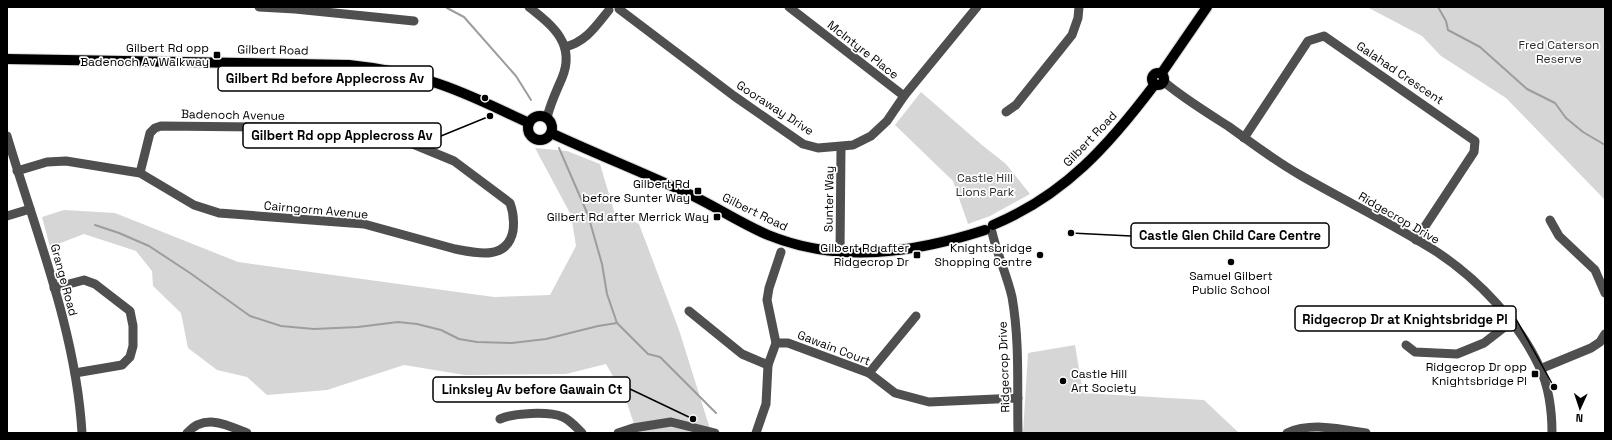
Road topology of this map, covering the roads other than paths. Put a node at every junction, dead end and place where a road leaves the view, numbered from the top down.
1 (259, 7) edge
2 (529, 7) edge
3 (789, 7) edge
4 (977, 7) edge
5 (1079, 7) edge
6 (1207, 7) edge
7 (295, 8) edge
8 (608, 8) edge
9 (620, 8) edge
10 (414, 21) dead end
11 (565, 47) junction
12 (7, 59) edge
13 (1160, 80) junction
14 (904, 96) junction
15 (1006, 112) dead end
16 (547, 118) junction
17 (529, 123) junction
18 (551, 133) junction
19 (7, 136) edge
20 (1244, 138) junction
21 (841, 147) junction
22 (454, 161) joint
23 (18, 171) junction
24 (140, 173) junction
25 (30, 209) junction
26 (7, 216) edge
27 (1550, 220) dead end
28 (990, 229) junction
29 (1416, 240) junction
30 (781, 252) dead end
31 (840, 252) junction
32 (54, 288) junction
33 (1605, 293) edge
34 (689, 311) dead end
35 (916, 316) dead end
36 (1511, 322) junction
37 (1604, 341) edge
38 (776, 343) junction
39 (1406, 345) dead end
40 (768, 364) junction
41 (1540, 369) junction
42 (75, 373) junction
43 (869, 373) junction
44 (1018, 398) junction
45 (500, 419) dead end
46 (82, 433) edge
47 (187, 433) edge
48 (247, 433) edge
49 (582, 433) edge
50 (618, 433) edge
51 (715, 433) edge
52 (756, 433) edge
53 (1018, 433) edge
54 (1287, 433) edge
55 (1366, 433) edge
56 (1552, 433) edge

1 - 7 street
2 - 11 street
3 - 14 street, McIntyre Place
4 - 14 street, Gooraway Drive
5 - 15 street
6 - 13 main road, Gilbert Road
7 - 10 street
8 - 9 street
8 - 11 street
9 - 21 street, Gooraway Drive
11 - 16 street
12 - 17 main road, Gilbert Road
13 - 20 street, Ridgecrop Drive
13 - 28 main road, Gilbert Road
14 - 21 street, Gooraway Drive
16 - 17 main road
16 - 18 main road
17 - 18 main road
18 - 31 main road, Gilbert Road
19 - 23 street, Grange Road
20 - 29 street, Ridgecrop Drive
20 - 29 street, Galahad Crescent
21 - 31 street, Sunter Way
22 - 24 street, Badenoch Avenue
22 - 24 street, Cairngorm Avenue
23 - 24 street, Cairngorm Avenue
23 - 25 street, Grange Road
25 - 26 street
25 - 32 street, Grange Road
27 - 33 street
28 - 31 main road, Gilbert Road
28 - 44 street, Ridgecrop Drive
29 - 36 street, Ridgecrop Drive
30 - 38 street
32 - 42 street, Grange Road
32 - 42 street
34 - 40 street
35 - 43 street
36 - 39 street
36 - 41 street, Ridgecrop Drive
37 - 41 street
38 - 40 street
38 - 43 street, Gawain Court
40 - 52 street
41 - 56 street, Ridgecrop Drive
42 - 46 street, Grange Road
43 - 44 street, Gawain Court
44 - 53 street, Ridgecrop Drive
45 - 49 street
47 - 48 street
50 - 51 street
54 - 55 street

